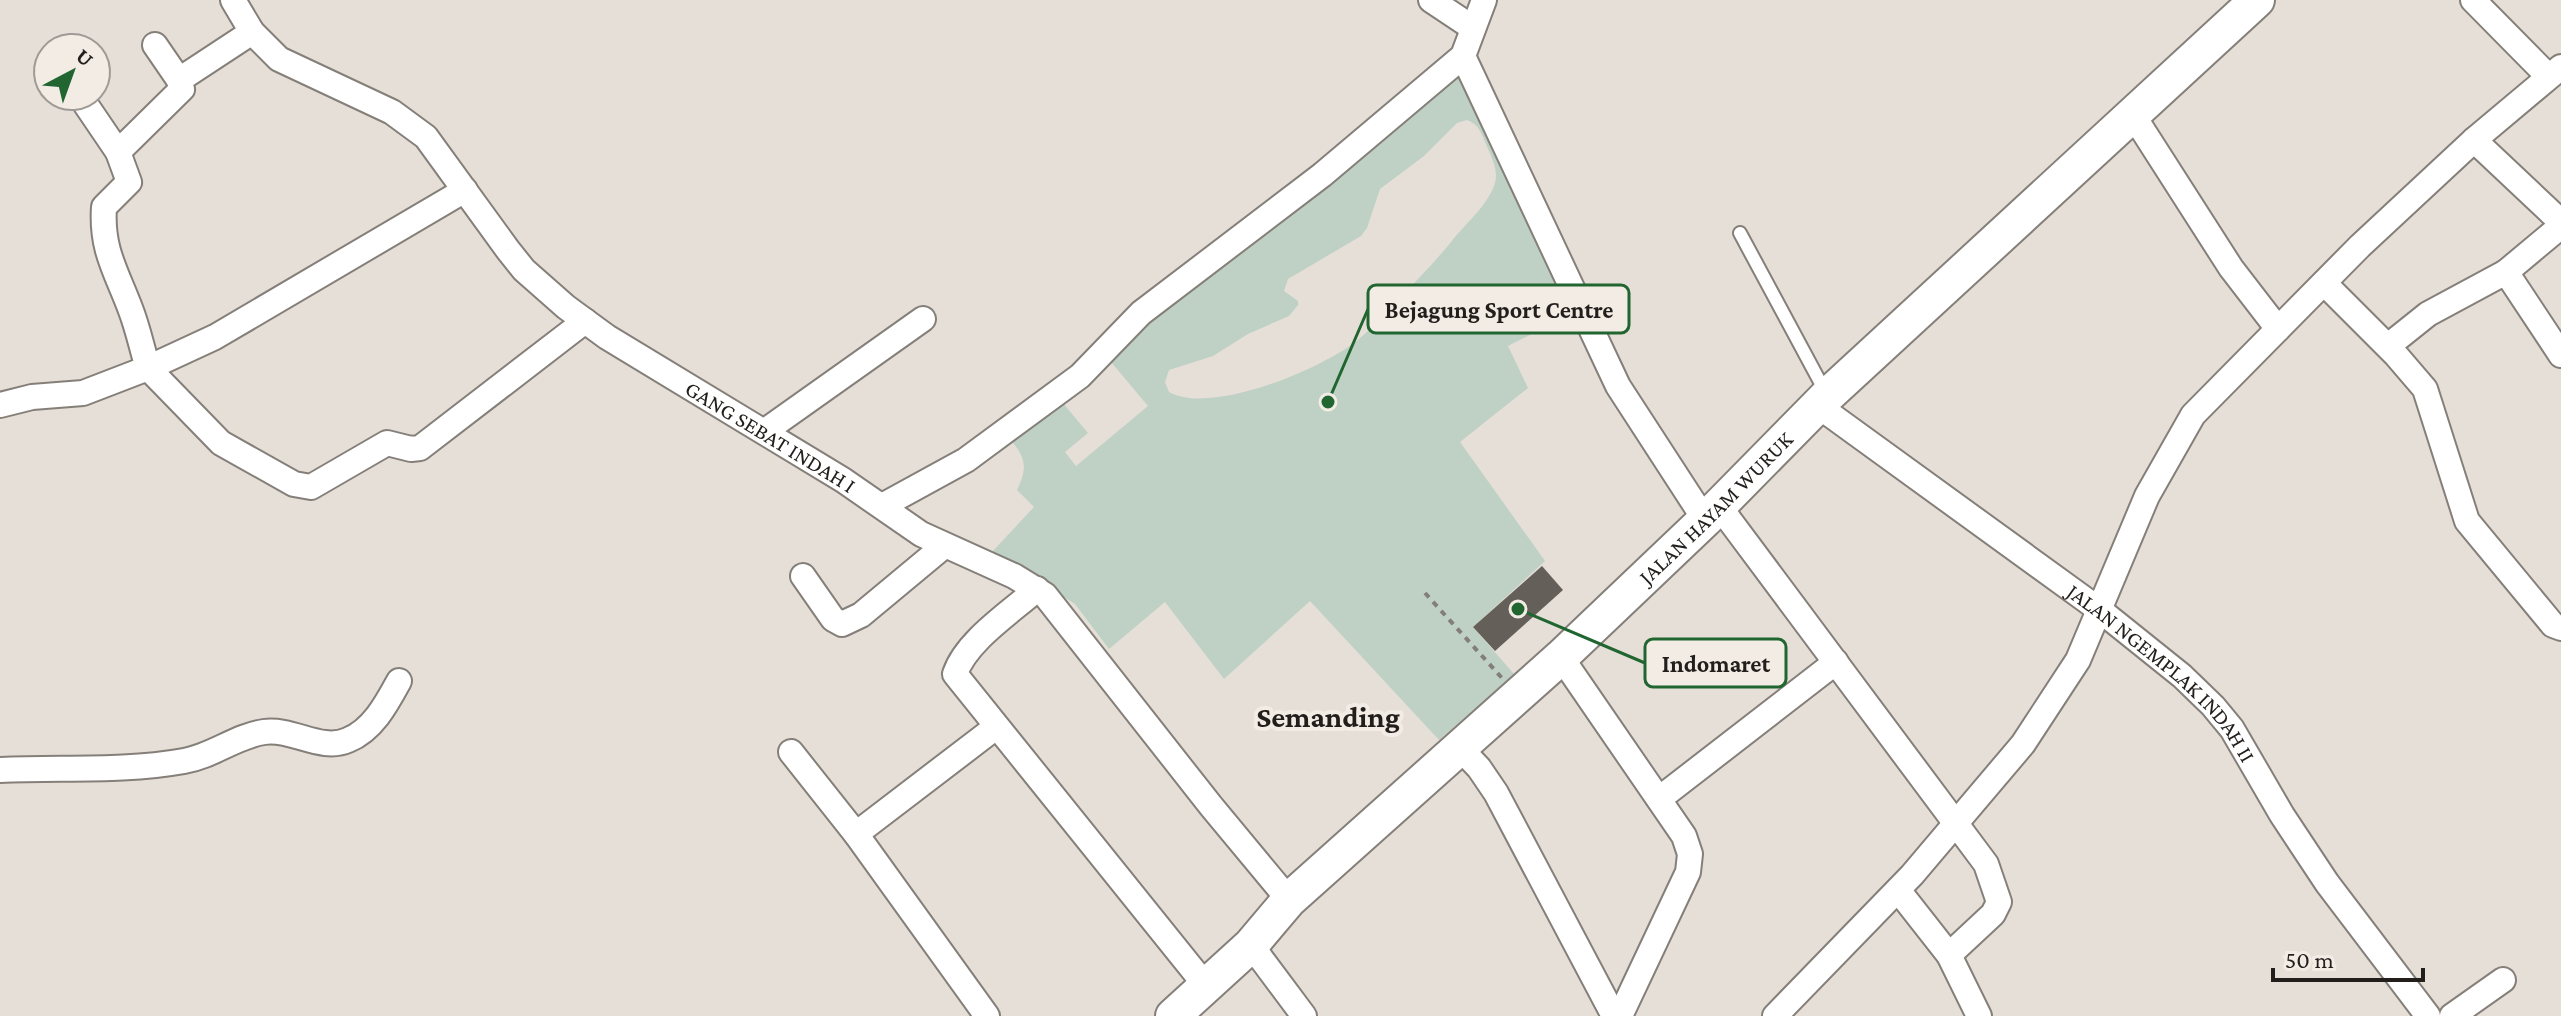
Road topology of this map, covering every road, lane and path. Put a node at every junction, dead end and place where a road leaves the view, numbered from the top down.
1 (233, 0) edge
2 (1431, 0) edge
3 (1484, 0) edge
4 (2257, 0) edge
5 (2473, 0) edge
6 (1473, 28) junction
7 (252, 32) junction
8 (155, 45) dead end
9 (1463, 56) junction
10 (2554, 72) edge
11 (179, 80) junction
12 (91, 112) edge
13 (2133, 115) junction
14 (2474, 140) junction
15 (118, 152) junction
16 (465, 190) junction
17 (2561, 224) edge
18 (1740, 233) dead end
19 (2506, 272) junction
20 (2324, 283) junction
21 (923, 319) dead end
22 (585, 321) junction
23 (2278, 329) junction
24 (2388, 346) junction
25 (2561, 355) edge
26 (148, 368) junction
27 (1822, 401) junction
28 (0, 405) edge
29 (765, 431) junction
30 (882, 506) junction
31 (1712, 513) junction
32 (944, 546) junction
33 (803, 576) dead end
34 (1037, 589) junction
35 (1425, 593) dead end
36 (2101, 611) junction
37 (2557, 626) edge
38 (1561, 657) junction
39 (1836, 662) junction
40 (399, 681) dead end
41 (1517, 694) junction
42 (996, 727) junction
43 (1459, 747) junction
44 (791, 752) dead end
45 (0, 770) edge
46 (1659, 799) junction
47 (1957, 822) junction
48 (856, 834) junction
49 (1898, 890) junction
50 (1289, 900) junction
51 (1251, 945) junction
52 (1949, 955) junction
53 (2503, 980) dead end
54 (1206, 986) junction
55 (987, 1016) edge
56 (1173, 1016) edge
57 (1304, 1016) edge
58 (1617, 1016) edge
59 (1775, 1016) edge
60 (1979, 1016) edge
61 (2428, 1016) edge
62 (2452, 1016) edge

1 - 7 street, GANG SEBAT INDAH I
2 - 6 street
3 - 6 street
4 - 13 main road, JALAN HAYAM WURUK
5 - 10 street
6 - 9 street
7 - 11 street
7 - 16 street, GANG SEBAT INDAH I
8 - 11 street
9 - 30 street
9 - 31 street
10 - 14 street
11 - 15 street
12 - 15 street
13 - 23 street
13 - 27 main road, JALAN HAYAM WURUK
14 - 17 street
14 - 20 street
15 - 26 street
16 - 22 street, GANG SEBAT INDAH I
16 - 26 street
17 - 19 street
18 - 27 lane
19 - 24 street
19 - 25 street
20 - 23 street
20 - 24 street
21 - 29 street
22 - 26 street
22 - 29 street, GANG SEBAT INDAH I
23 - 36 street
24 - 37 street
26 - 28 street
27 - 31 main road, JALAN HAYAM WURUK
27 - 36 street, JALAN NGEMPLAK INDAH II
29 - 30 street, GANG SEBAT INDAH I
30 - 32 street, GANG SEBAT INDAH I
31 - 38 main road, JALAN HAYAM WURUK
31 - 39 street
32 - 33 street
32 - 34 street, GANG SEBAT INDAH I
34 - 42 street
34 - 50 street, GANG SEBAT INDAH I
35 - 41 path
36 - 47 street
36 - 61 street, JALAN NGEMPLAK INDAH II
38 - 41 main road, JALAN HAYAM WURUK
38 - 46 street
39 - 46 street
39 - 47 street
40 - 45 street
41 - 43 main road, JALAN HAYAM WURUK
42 - 48 street
42 - 54 street
43 - 50 main road, JALAN HAYAM WURUK
43 - 58 street
44 - 48 street
46 - 58 street
47 - 49 street
47 - 52 street
48 - 55 street
49 - 52 street
49 - 59 street
50 - 51 main road, JALAN HAYAM WURUK
51 - 54 main road, JALAN HAYAM WURUK
51 - 57 street
52 - 60 street
53 - 62 street
54 - 56 main road, JALAN HAYAM WURUK

